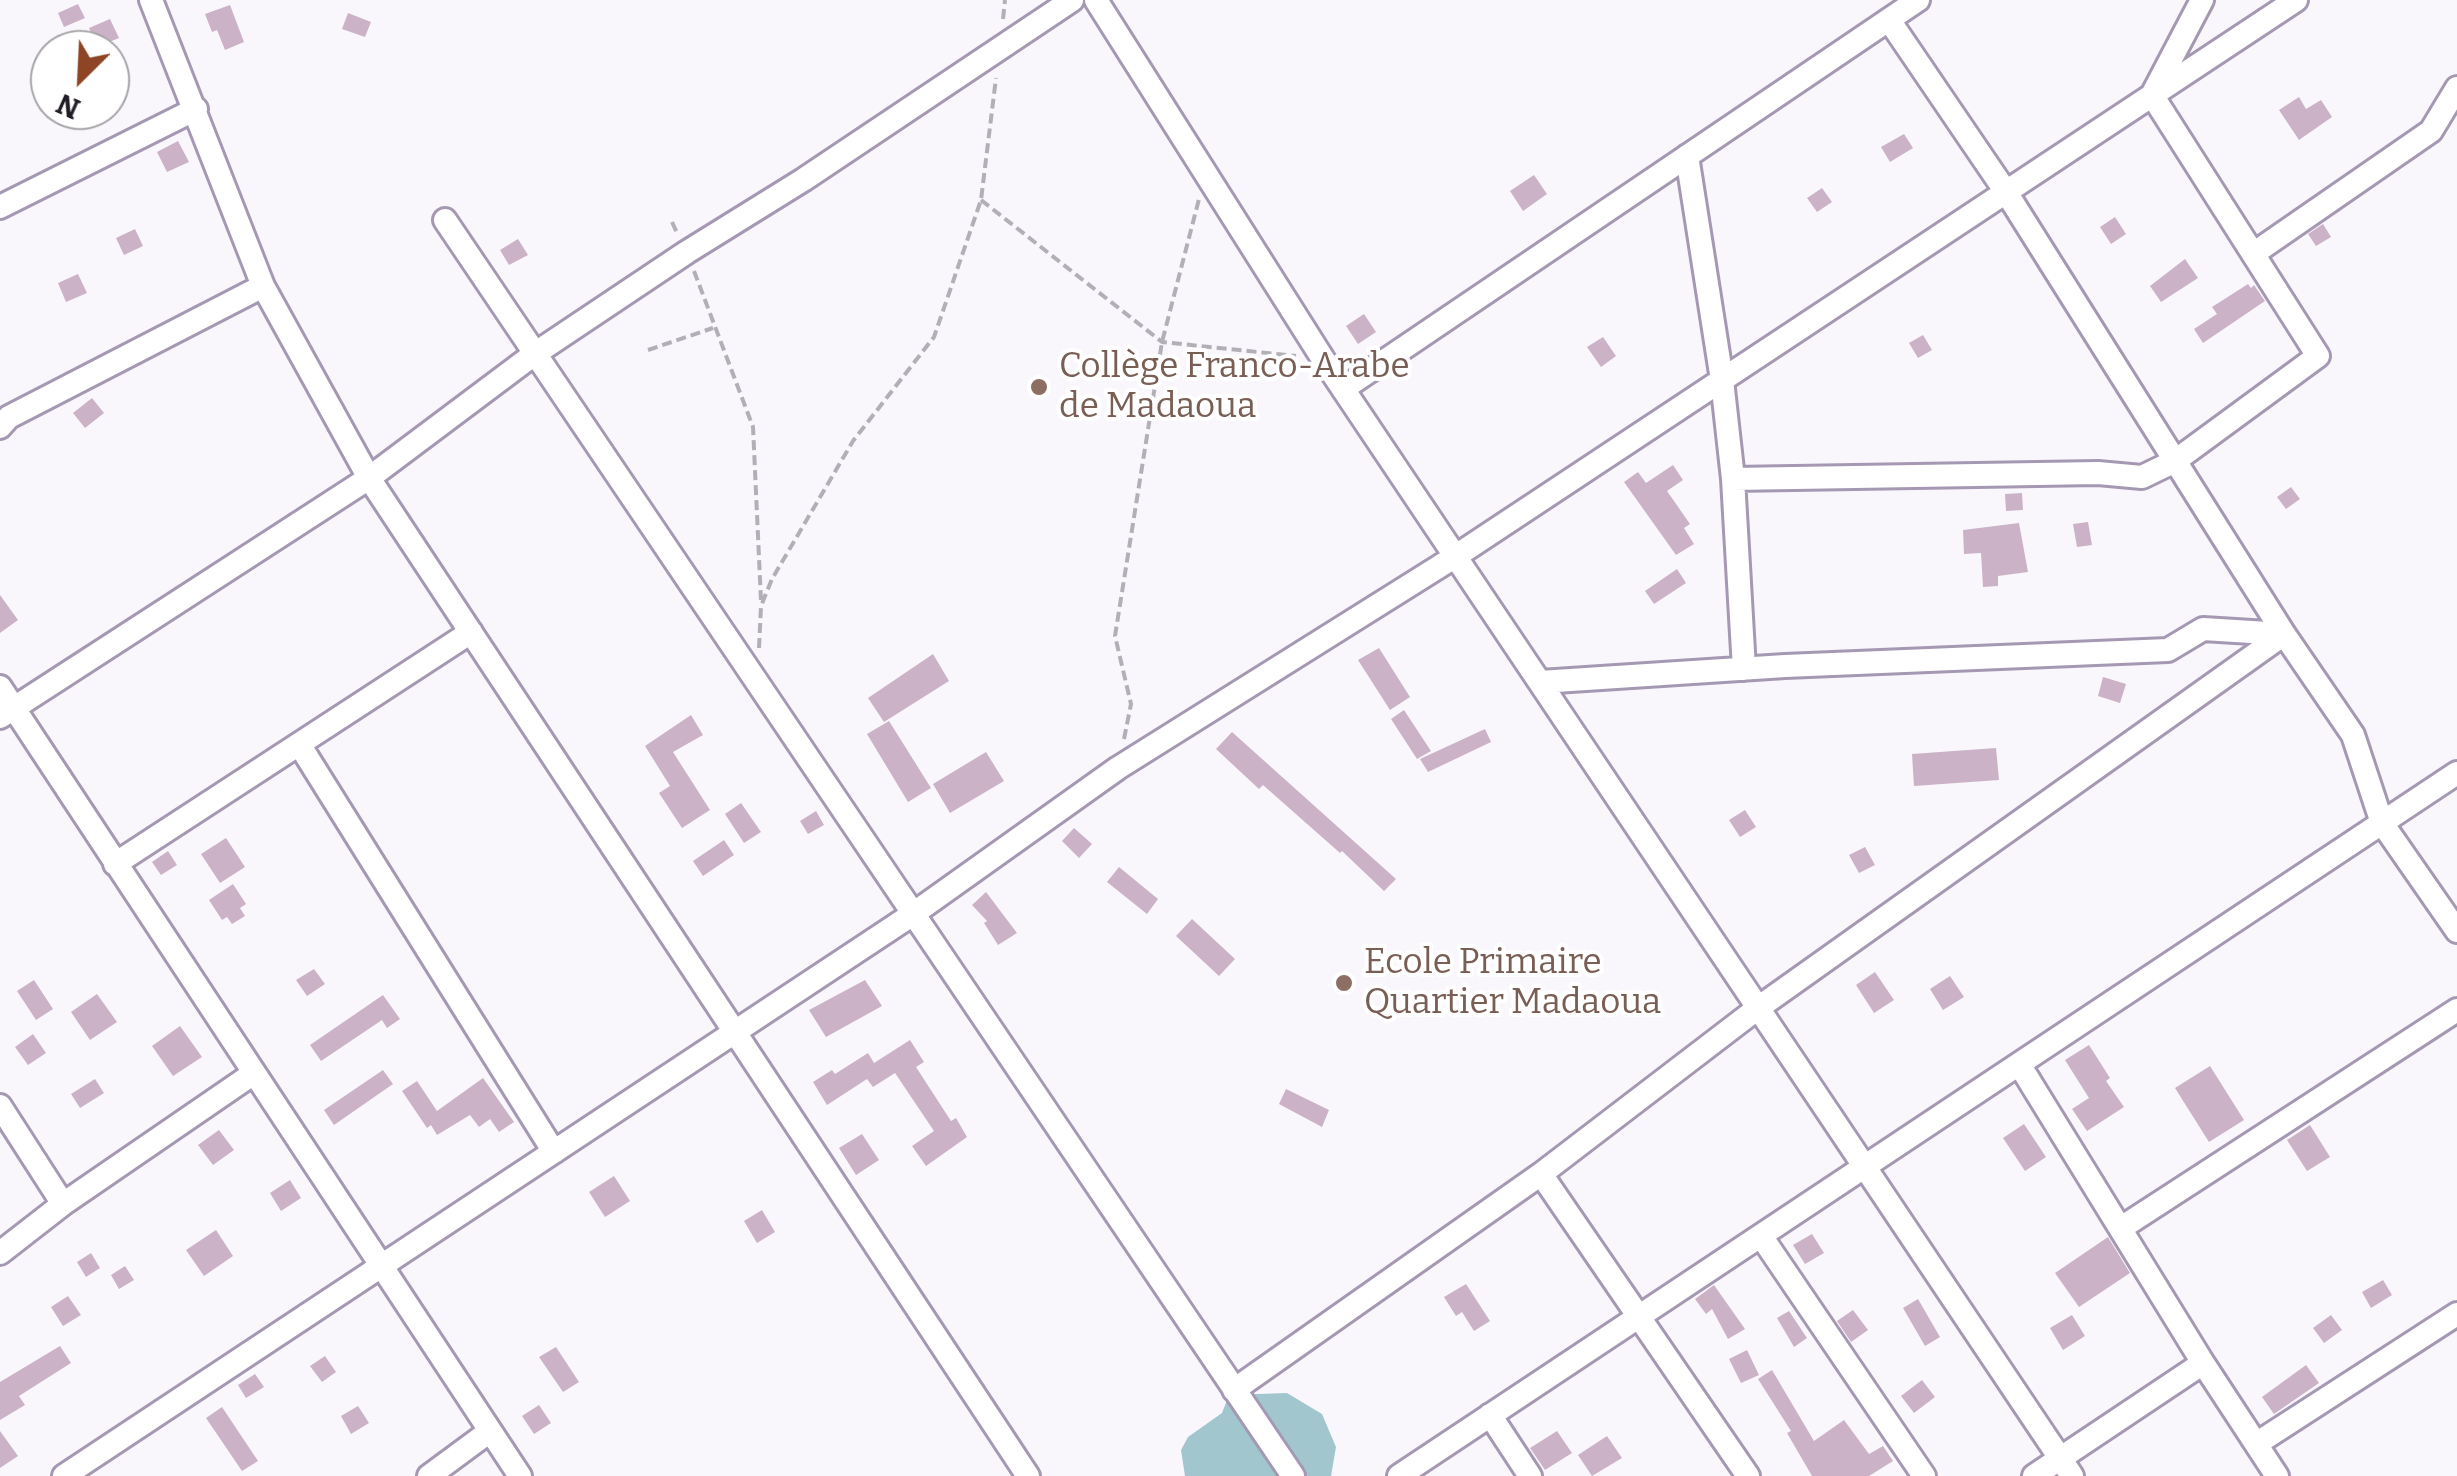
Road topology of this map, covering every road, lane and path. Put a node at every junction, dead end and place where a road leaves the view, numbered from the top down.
1 (151, 0) edge
2 (1005, 0) edge
3 (1072, 0) edge
4 (1096, 0) edge
5 (1918, 0) edge
6 (2202, 0) edge
7 (2296, 0) edge
8 (1889, 20) junction
9 (999, 50) junction
10 (2457, 88) edge
11 (2152, 95) junction
12 (196, 109) junction
13 (1687, 156) junction
14 (1206, 174) junction
15 (2006, 192) junction
16 (981, 200) junction
17 (0, 207) edge
18 (445, 220) dead end
19 (672, 222) dead end
20 (687, 252) junction
21 (2253, 254) junction
22 (264, 286) junction
23 (713, 328) junction
24 (1162, 342) junction
25 (648, 350) dead end
26 (533, 355) junction
27 (1322, 359) junction
28 (1722, 380) junction
29 (1343, 389) junction
30 (0, 427) edge
31 (2175, 460) junction
32 (369, 478) junction
33 (1733, 479) junction
34 (1456, 556) junction
35 (761, 606) junction
36 (470, 632) junction
37 (2284, 634) junction
38 (1744, 668) junction
39 (757, 682) junction
40 (1540, 682) junction
41 (0, 687) edge
42 (6, 712) edge
43 (299, 744) junction
44 (1118, 768) junction
45 (2457, 772) edge
46 (2382, 823) junction
47 (115, 864) junction
48 (914, 914) junction
49 (2457, 931) edge
50 (1758, 1008) junction
51 (2457, 1010) edge
52 (735, 1032) junction
53 (2019, 1064) junction
54 (254, 1073) junction
55 (0, 1106) edge
56 (554, 1152) junction
57 (1865, 1166) junction
58 (1542, 1174) junction
59 (63, 1204) junction
60 (2121, 1228) junction
61 (1761, 1236) junction
62 (0, 1253) edge
63 (381, 1266) junction
64 (2457, 1314) edge
65 (1639, 1317) junction
66 (2203, 1363) junction
67 (1234, 1390) junction
68 (1490, 1416) junction
69 (490, 1431) junction
70 (2256, 1444) junction
71 (2066, 1467) edge
72 (64, 1476) edge
73 (430, 1476) edge
74 (520, 1476) edge
75 (1028, 1476) edge
76 (1292, 1476) edge
77 (1400, 1476) edge
78 (1530, 1476) edge
79 (1748, 1476) edge
80 (1924, 1476) edge
81 (2034, 1476) edge
82 (2277, 1476) edge

1 - 12 street
2 - 9 path
3 - 9 street
4 - 14 street
5 - 8 street
6 - 11 street
7 - 11 street
8 - 13 street
8 - 15 street
9 - 16 path
9 - 20 street
10 - 21 street
11 - 15 street
11 - 21 street
12 - 17 street
12 - 22 street
13 - 28 street
13 - 29 street
14 - 24 path
14 - 27 street
15 - 28 street
15 - 31 street
16 - 24 path
16 - 35 path
18 - 26 street
19 - 20 path
20 - 23 path
20 - 26 street
21 - 31 street
22 - 30 street
22 - 32 street
23 - 25 path
23 - 35 path
24 - 27 path
24 - 44 path
26 - 32 street
26 - 39 street
27 - 29 street
28 - 33 street
28 - 34 street
29 - 34 street
31 - 33 street
31 - 37 street
32 - 36 street
32 - 42 street
33 - 38 street
34 - 40 street
34 - 44 street
35 - 39 path
36 - 43 street
36 - 52 street
37 - 38 street
37 - 46 street
37 - 50 street
38 - 40 street
39 - 48 street
40 - 50 street
41 - 42 street
42 - 47 street
43 - 47 street
43 - 56 street
44 - 48 street
45 - 46 street
46 - 49 street
46 - 53 street
47 - 54 street
48 - 52 street
48 - 67 street
50 - 57 street
50 - 58 street
51 - 60 street
52 - 56 street
52 - 75 street
53 - 57 street
53 - 60 street
54 - 59 street
54 - 63 street
55 - 59 street
56 - 63 street
57 - 61 street
57 - 71 street
58 - 65 street
58 - 67 street
59 - 62 street
60 - 66 street
61 - 65 street
61 - 80 street
63 - 69 street
63 - 72 street
64 - 70 street
65 - 68 street
65 - 79 street
66 - 70 street
66 - 71 street
67 - 76 street
68 - 77 street
68 - 78 street
69 - 73 street
69 - 74 street
70 - 82 street
71 - 81 street

